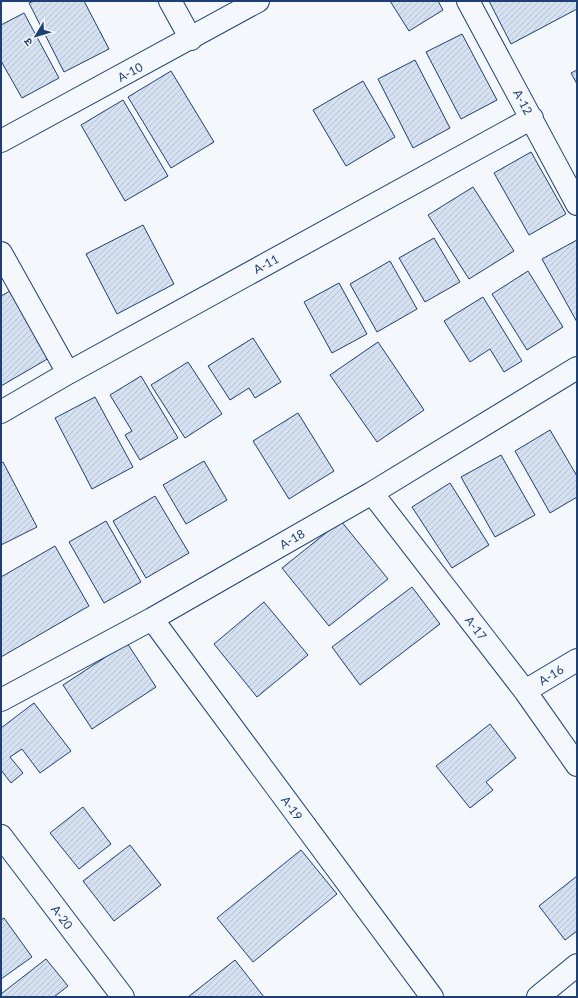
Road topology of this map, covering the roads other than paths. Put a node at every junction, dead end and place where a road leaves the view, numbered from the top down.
1 (170, 1) edge
2 (258, 1) edge
3 (468, 1) edge
4 (191, 39) junction
5 (532, 118) junction
6 (1, 141) edge
7 (577, 204) edge
8 (1, 253) edge
9 (577, 368) edge
10 (68, 373) junction
11 (1, 412) edge
12 (372, 493) junction
13 (152, 619) junction
14 (577, 660) edge
15 (525, 691) junction
16 (1, 700) edge
17 (577, 765) edge
18 (1, 836) edge
19 (577, 965) edge
20 (124, 997) edge
21 (432, 997) edge
22 (538, 997) edge

1 - 4 street
2 - 4 street, A-10
3 - 5 street, A-12
4 - 6 street, A-10
5 - 7 street, A-12
5 - 10 street, A-11
8 - 10 street
9 - 12 street, A-18
10 - 11 street, A-11
12 - 13 street, A-18
12 - 15 street, A-17
13 - 16 street, A-18
13 - 21 street, A-19
14 - 15 street, A-16
15 - 17 street, A-17
18 - 20 street, A-20
19 - 22 street

